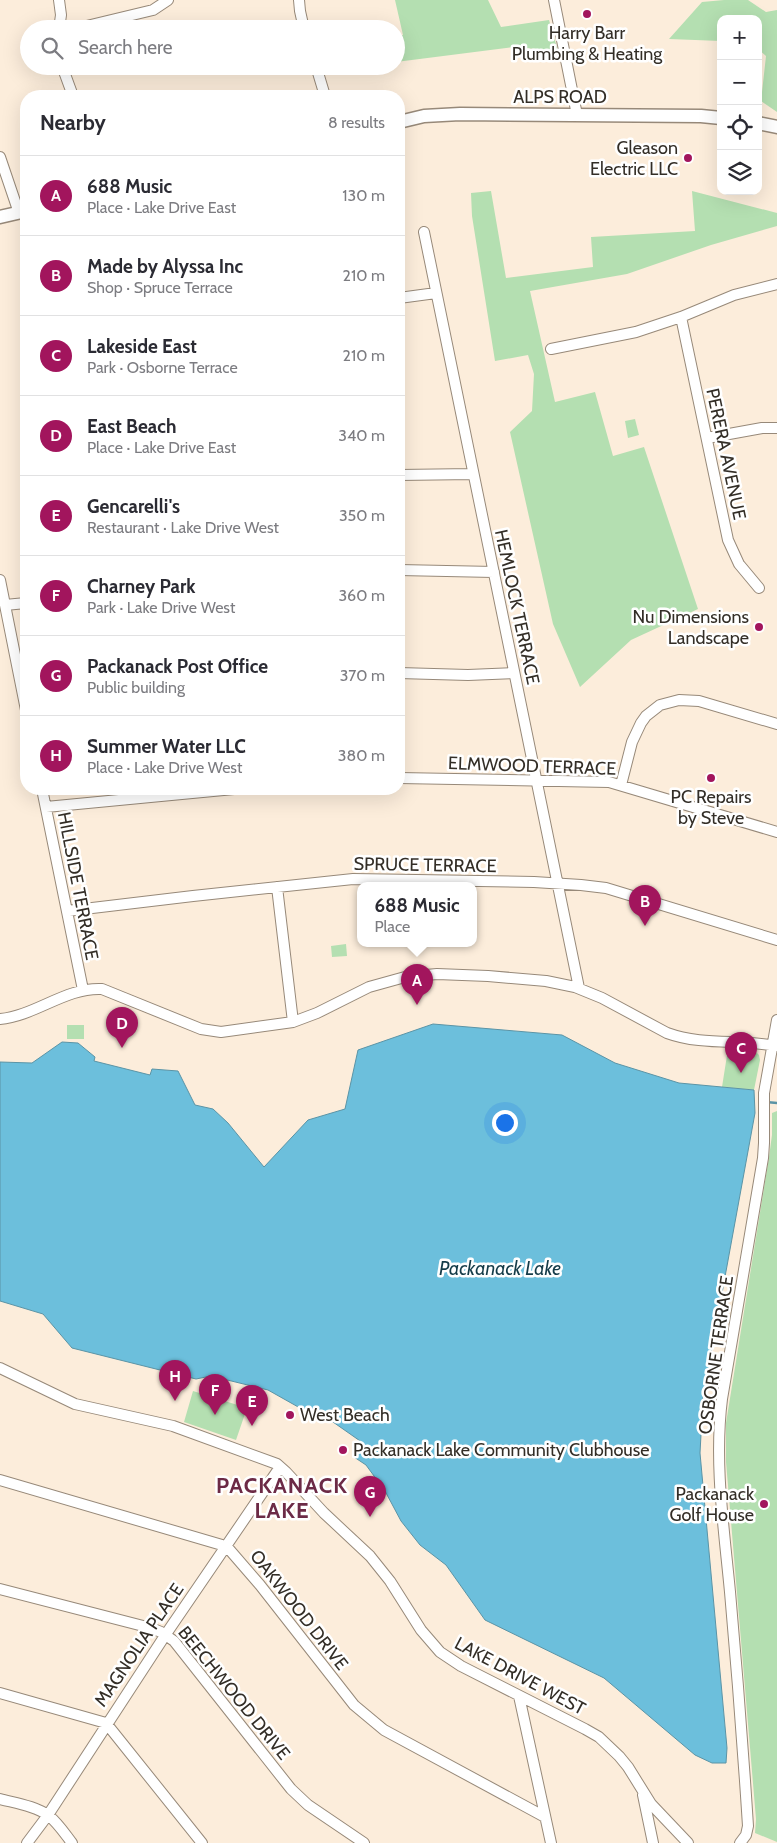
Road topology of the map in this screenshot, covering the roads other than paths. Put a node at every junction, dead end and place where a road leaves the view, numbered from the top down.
1 (59, 0) edge
2 (168, 0) edge
3 (295, 0) edge
4 (299, 0) edge
5 (554, 0) edge
6 (301, 17) junction
7 (60, 20) edge
8 (111, 20) edge
9 (302, 20) edge
10 (65, 75) edge
11 (319, 75) edge
12 (71, 90) edge
13 (323, 90) edge
14 (577, 115) junction
15 (717, 118) edge
16 (405, 121) edge
17 (762, 125) edge
18 (777, 128) edge
19 (0, 158) edge
20 (20, 205) edge
21 (20, 213) edge
22 (0, 217) edge
23 (424, 232) dead end
24 (777, 284) edge
25 (436, 293) junction
26 (405, 297) edge
27 (681, 317) junction
28 (551, 349) dead end
29 (777, 428) edge
30 (706, 438) junction
31 (473, 474) junction
32 (405, 475) edge
33 (405, 570) edge
34 (494, 572) junction
35 (0, 580) edge
36 (759, 588) dead end
37 (20, 604) edge
38 (5, 605) junction
39 (405, 673) edge
40 (514, 674) junction
41 (20, 679) edge
42 (777, 724) edge
43 (405, 778) edge
44 (536, 780) junction
45 (621, 785) junction
46 (43, 795) edge
47 (186, 795) edge
48 (46, 807) junction
49 (777, 832) edge
50 (557, 884) junction
51 (277, 887) junction
52 (67, 911) junction
53 (777, 940) edge
54 (579, 988) junction
55 (83, 990) junction
56 (0, 1019) edge
57 (777, 1020) edge
58 (293, 1022) junction
59 (775, 1046) edge
60 (0, 1368) edge
61 (280, 1467) junction
62 (0, 1480) edge
63 (226, 1547) junction
64 (0, 1589) edge
65 (166, 1634) junction
66 (0, 1693) edge
67 (519, 1696) junction
68 (106, 1723) junction
69 (642, 1790) junction
70 (0, 1799) edge
71 (48, 1815) junction
72 (663, 1816) junction
73 (545, 1817) junction
74 (653, 1840) edge
75 (27, 1843) edge
76 (72, 1843) edge
77 (202, 1843) edge
78 (364, 1843) edge
79 (551, 1843) edge
80 (688, 1843) edge
81 (740, 1843) edge

1 - 7 street
2 - 8 street
3 - 6 street
4 - 6 street
5 - 14 street
6 - 9 street
10 - 12 street
11 - 13 street
14 - 15 main road, ALPS ROAD
14 - 16 main road, ALPS ROAD
17 - 18 main road
19 - 20 street
21 - 22 main road
23 - 25 street, HEMLOCK TERRACE
24 - 27 street
25 - 26 street
25 - 31 street, HEMLOCK TERRACE
27 - 28 street
27 - 30 street, PERERA AVENUE
29 - 30 street
30 - 36 street, PERERA AVENUE
31 - 32 street
31 - 34 street, HEMLOCK TERRACE
33 - 34 street
34 - 40 street, HEMLOCK TERRACE
35 - 38 street
37 - 38 street
38 - 41 street
39 - 40 street
40 - 44 street, HEMLOCK TERRACE
42 - 45 street
43 - 44 street, ELMWOOD TERRACE
44 - 45 street, ELMWOOD TERRACE
44 - 50 street, HEMLOCK TERRACE
45 - 49 street, ELMWOOD TERRACE
46 - 48 street, HILLSIDE TERRACE
47 - 48 street
48 - 52 street, HILLSIDE TERRACE
50 - 51 street, SPRUCE TERRACE
50 - 53 street, SPRUCE TERRACE
50 - 54 street, HEMLOCK TERRACE
51 - 52 street, SPRUCE TERRACE
51 - 58 street
52 - 55 street, HILLSIDE TERRACE
54 - 58 street
54 - 59 street
55 - 56 street
55 - 58 street
57 - 59 street, OSBORNE TERRACE
59 - 81 street, OSBORNE TERRACE
60 - 61 street, LAKE DRIVE WEST
61 - 63 street, MAGNOLIA PLACE
61 - 67 street, LAKE DRIVE WEST
62 - 63 street, OAKWOOD DRIVE
63 - 65 street, MAGNOLIA PLACE
63 - 73 street, OAKWOOD DRIVE
64 - 65 street, BEECHWOOD DRIVE
65 - 68 street, MAGNOLIA PLACE
65 - 78 street, BEECHWOOD DRIVE
66 - 68 street
67 - 69 street, LAKE DRIVE WEST
67 - 73 street
68 - 71 street, MAGNOLIA PLACE
68 - 77 street
69 - 72 street, LAKE DRIVE WEST
69 - 74 street
70 - 71 street
71 - 75 street, MAGNOLIA PLACE
71 - 76 street
72 - 74 street
72 - 80 street, LAKE DRIVE WEST
73 - 79 street

